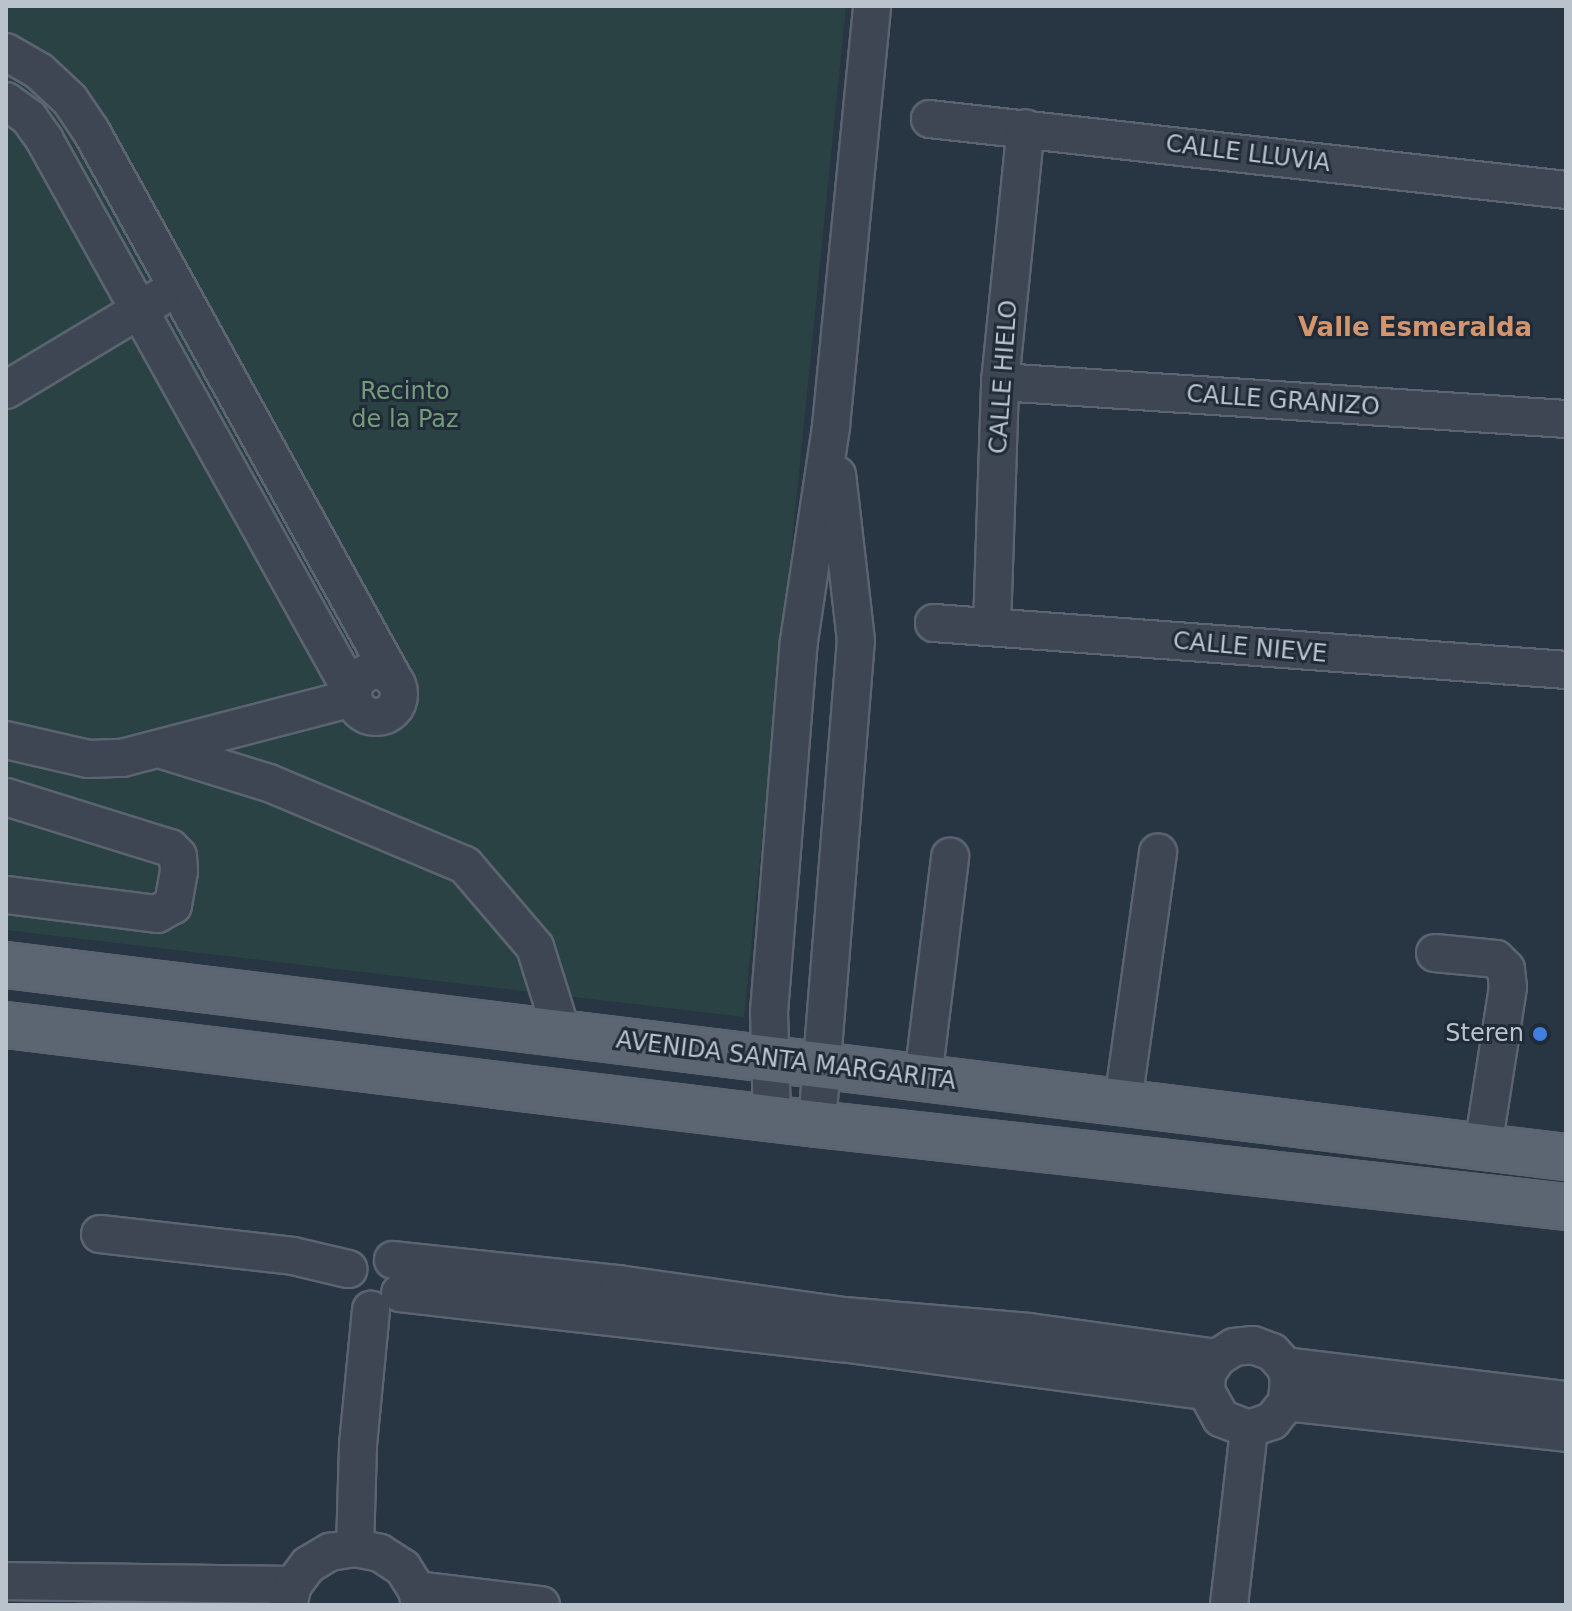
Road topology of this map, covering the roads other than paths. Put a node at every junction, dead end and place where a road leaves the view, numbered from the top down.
1 (872, 6) edge
2 (6, 52) edge
3 (6, 101) edge
4 (930, 119) dead end
5 (1026, 128) junction
6 (1566, 190) edge
7 (177, 287) junction
8 (140, 310) junction
9 (1000, 382) junction
10 (6, 390) edge
11 (1566, 419) edge
12 (831, 426) junction
13 (934, 623) dead end
14 (992, 627) junction
15 (1566, 670) edge
16 (853, 674) junction
17 (797, 675) junction
18 (352, 695) junction
19 (6, 740) edge
20 (159, 749) junction
21 (6, 797) edge
22 (844, 798) junction
23 (786, 799) junction
24 (1158, 852) dead end
25 (950, 857) dead end
26 (6, 895) edge
27 (1435, 953) dead end
28 (6, 965) edge
29 (6, 1025) edge
30 (562, 1033) junction
31 (771, 1059) junction
32 (824, 1066) junction
33 (923, 1078) junction
34 (1123, 1102) junction
35 (772, 1118) junction
36 (817, 1124) junction
37 (1483, 1147) junction
38 (1566, 1157) edge
39 (1566, 1207) edge
40 (100, 1234) dead end
41 (388, 1287) junction
42 (842, 1329) junction
43 (1217, 1358) junction
44 (1285, 1366) junction
45 (1206, 1391) junction
46 (1566, 1400) edge
47 (1287, 1402) junction
48 (1249, 1429) junction
49 (1566, 1433) edge
50 (355, 1548) junction
51 (6, 1581) edge
52 (290, 1595) edge
53 (418, 1598) edge
54 (541, 1605) edge
55 (1229, 1605) edge

1 - 12 street
2 - 7 street
3 - 8 street
4 - 5 street, CALLE LLUVIA
5 - 6 street, CALLE LLUVIA
5 - 9 street, CALLE HIELO
7 - 8 street
7 - 18 street
8 - 10 street
8 - 18 street
9 - 11 street, CALLE GRANIZO
9 - 14 street, CALLE HIELO
12 - 16 street
12 - 17 street
13 - 14 street, CALLE NIEVE
14 - 15 street, CALLE NIEVE
16 - 17 street
16 - 22 street
17 - 23 street
18 - 20 street
19 - 20 street
20 - 30 street
21 - 26 street
22 - 23 street
22 - 32 street
23 - 31 street
24 - 34 street
25 - 33 street
27 - 37 street
28 - 30 main road, AVENIDA SANTA MARGARITA
29 - 35 main road
30 - 31 main road, AVENIDA SANTA MARGARITA
31 - 32 main road, AVENIDA SANTA MARGARITA
31 - 35 street
32 - 33 main road, AVENIDA SANTA MARGARITA
32 - 36 street
33 - 34 main road, AVENIDA SANTA MARGARITA
34 - 37 main road, AVENIDA SANTA MARGARITA
35 - 36 main road
36 - 39 main road
37 - 38 main road, AVENIDA SANTA MARGARITA
40 - 41 street
41 - 42 street
41 - 50 street
42 - 43 street
42 - 45 street
43 - 44 street
43 - 45 street
44 - 46 street
44 - 47 street
45 - 48 street
47 - 48 street
47 - 49 street
48 - 55 street
50 - 52 street
50 - 53 street
51 - 52 street
53 - 54 street

